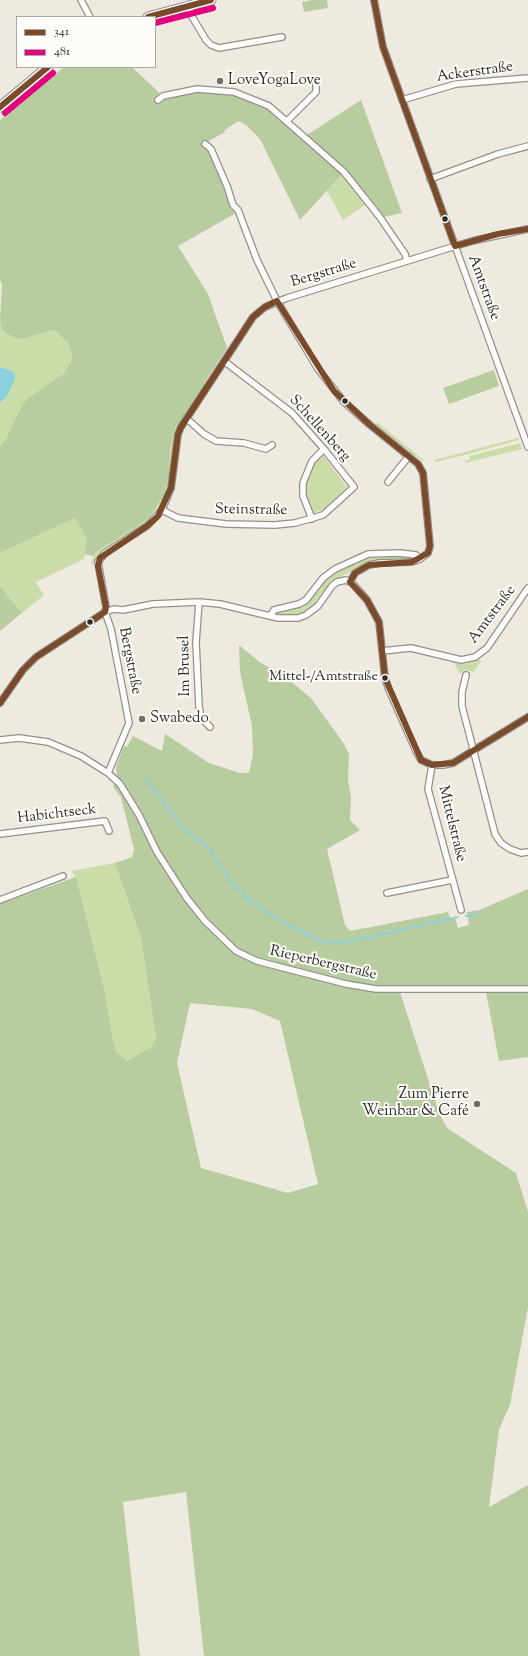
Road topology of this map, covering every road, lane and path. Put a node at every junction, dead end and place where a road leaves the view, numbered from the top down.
1 (81, 0) edge
2 (211, 0) edge
3 (374, 0) edge
4 (189, 6) junction
5 (89, 16) edge
6 (152, 16) edge
7 (282, 37) dead end
8 (47, 68) edge
9 (528, 78) edge
10 (316, 80) dead end
11 (158, 100) dead end
12 (402, 100) junction
13 (0, 107) edge
14 (287, 121) junction
15 (205, 144) dead end
16 (528, 146) edge
17 (430, 179) junction
18 (528, 229) edge
19 (455, 246) junction
20 (407, 261) junction
21 (277, 302) junction
22 (224, 360) junction
23 (186, 418) junction
24 (272, 445) dead end
25 (528, 447) edge
26 (324, 449) junction
27 (408, 456) junction
28 (388, 482) dead end
29 (354, 487) joint
30 (162, 510) junction
31 (312, 519) junction
32 (420, 559) junction
33 (350, 582) junction
34 (528, 588) edge
35 (199, 602) junction
36 (106, 612) junction
37 (270, 616) junction
38 (382, 651) junction
39 (466, 675) dead end
40 (0, 703) edge
41 (528, 717) edge
42 (210, 727) dead end
43 (0, 740) edge
44 (474, 750) junction
45 (432, 765) junction
46 (108, 774) junction
47 (109, 831) dead end
48 (0, 834) edge
49 (528, 852) edge
50 (63, 876) dead end
51 (452, 880) junction
52 (387, 893) dead end
53 (0, 900) edge
54 (461, 910) dead end
55 (528, 989) edge

1 - 5 street
2 - 4 main road
3 - 12 street, Amtstraße
4 - 6 main road
4 - 7 street
8 - 13 main road
9 - 12 street, Ackerstraße
10 - 14 street
11 - 14 street
12 - 17 street, Amtstraße
14 - 20 street
15 - 21 street
16 - 17 street
17 - 19 street, Amtstraße
18 - 19 street, Bergstraße
19 - 20 street, Bergstraße
19 - 25 street, Amtstraße
20 - 21 street, Bergstraße
21 - 22 street, Bergstraße
21 - 27 street
22 - 23 street, Bergstraße
22 - 26 street, Schellenberg
23 - 24 street
23 - 30 street, Bergstraße
26 - 29 street, Schellenberg
26 - 31 street
27 - 28 street
27 - 32 street
29 - 31 street, Steinstraße
30 - 31 street, Steinstraße
30 - 36 street, Bergstraße
32 - 33 street
32 - 37 street
33 - 37 street
33 - 38 street
34 - 38 street, Amtstraße
35 - 36 street
35 - 37 street
35 - 42 street, Im Brusel
36 - 40 street
36 - 46 street, Bergstraße
38 - 45 street
39 - 44 street
41 - 44 street
43 - 46 street, Rieperbergstraße
44 - 45 street
44 - 49 street
45 - 51 street, Mittelstraße
46 - 55 street, Rieperbergstraße
47 - 48 street, Habichtseck
50 - 53 street
51 - 52 street, Mittelstraße
51 - 54 street, Mittelstraße

